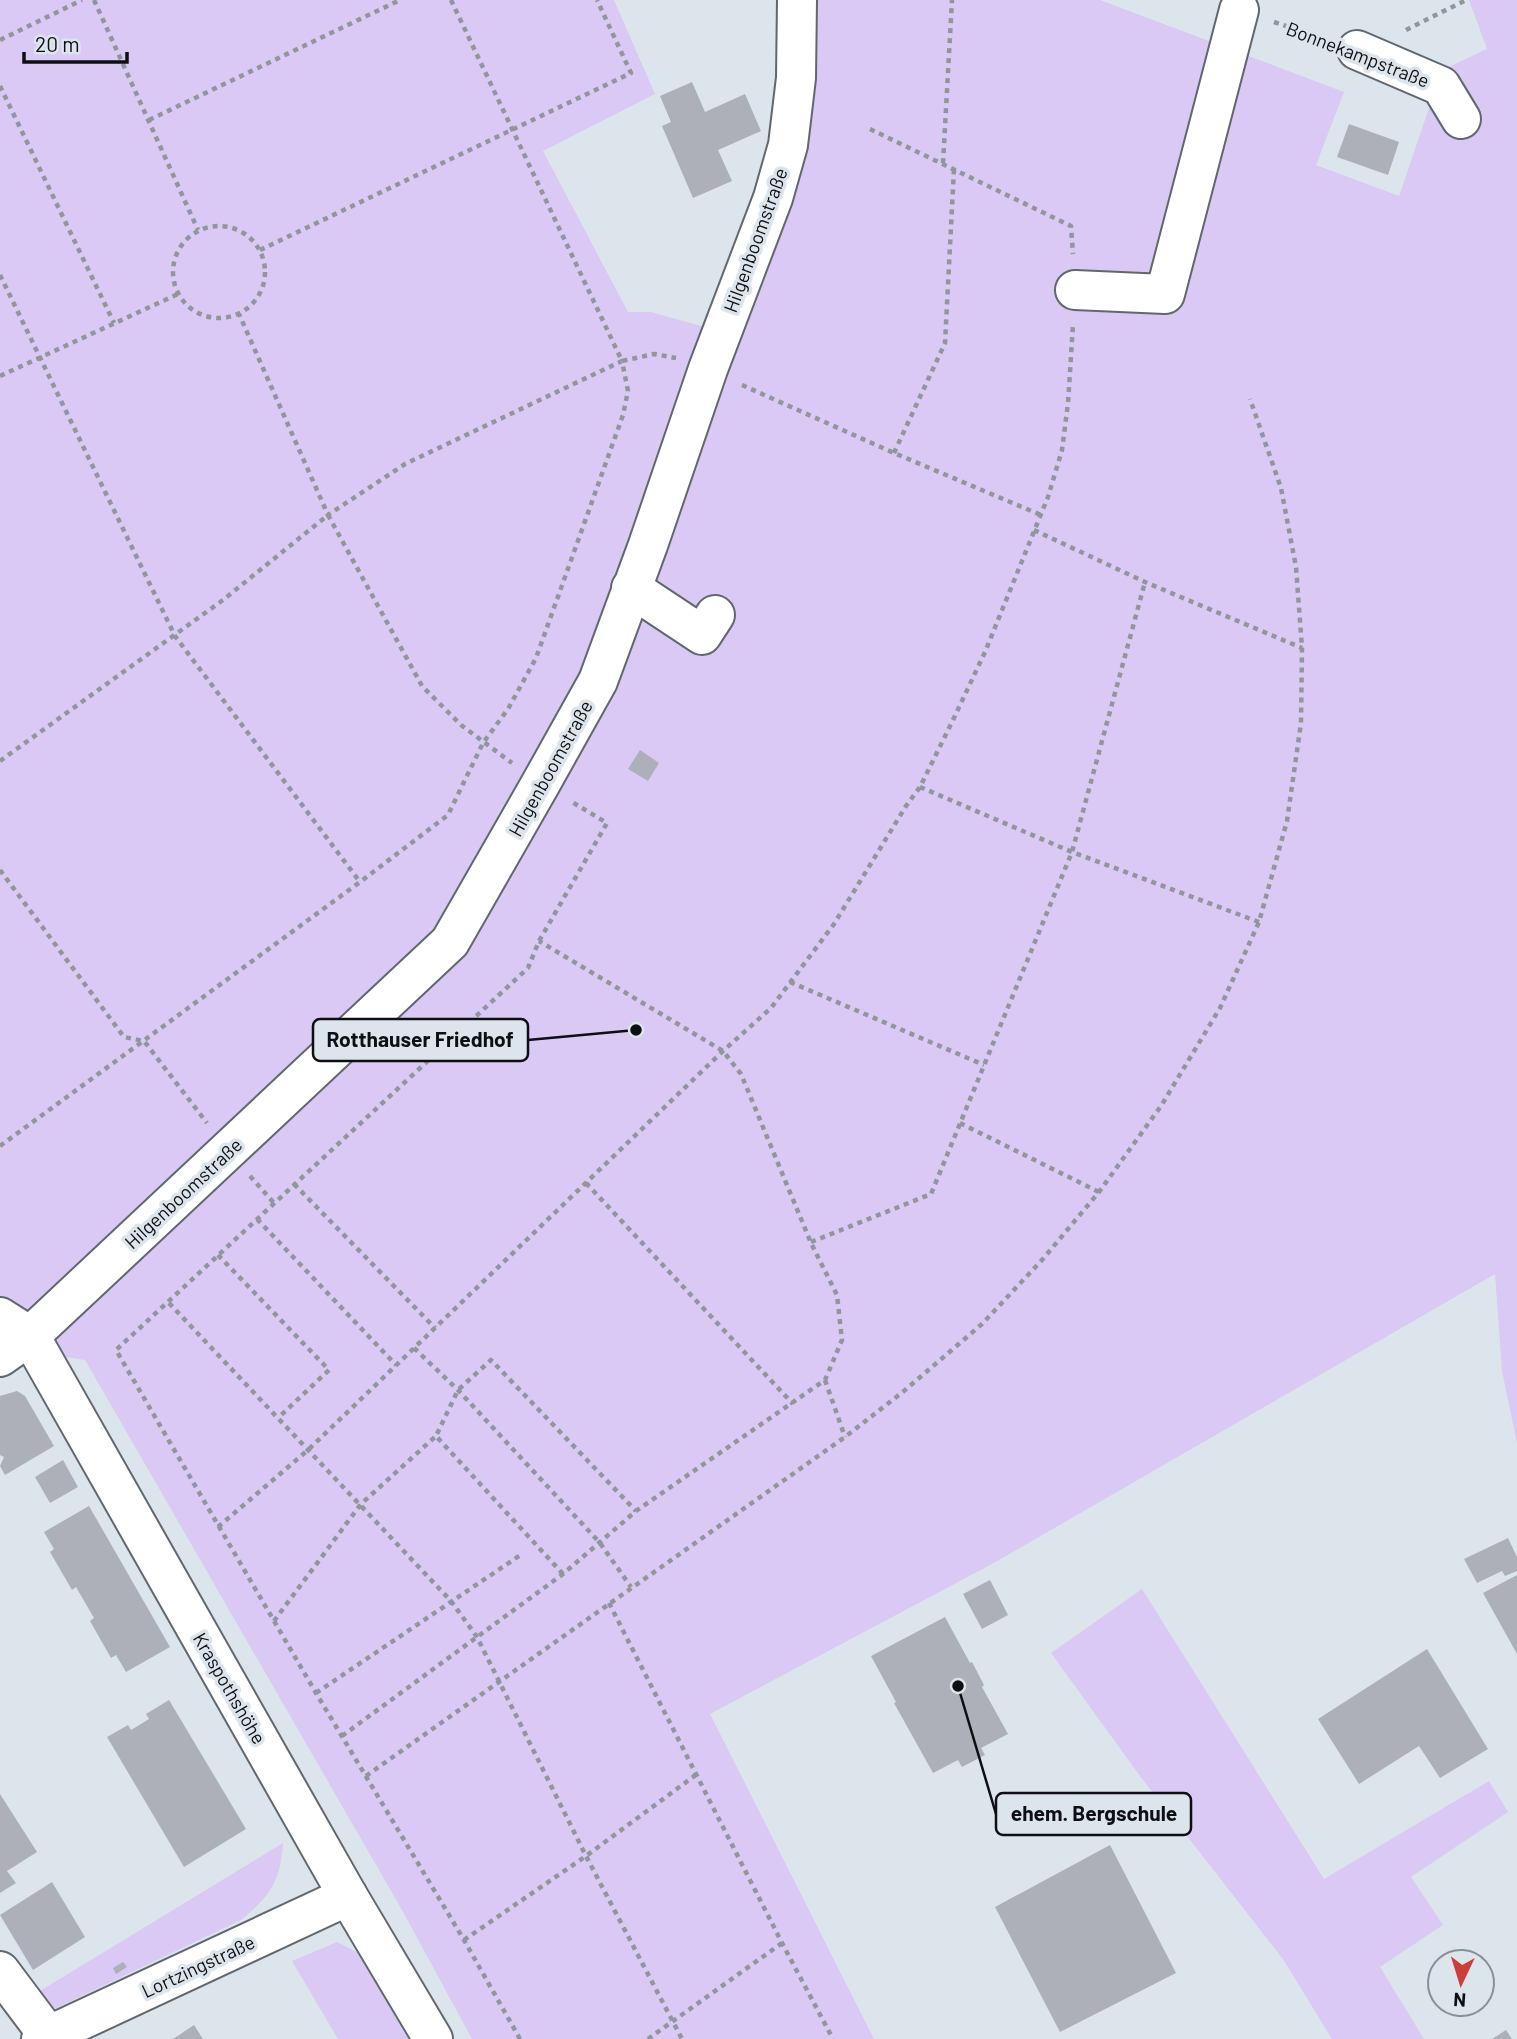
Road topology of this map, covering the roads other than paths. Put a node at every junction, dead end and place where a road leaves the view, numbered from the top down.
1 (797, 0) edge
2 (1239, 10) road end
3 (1357, 50) road end
4 (1461, 119) dead end
5 (1075, 290) road end
6 (631, 589) junction
7 (715, 615) dead end
8 (10, 1337) edge
9 (348, 1896) junction
10 (0, 1971) edge
11 (47, 2038) edge
12 (433, 2039) edge

1 - 6 street, Hilgenboomstraße
2 - 5 street
3 - 4 street, Bonnekampstraße
6 - 7 street
6 - 8 street, Hilgenboomstraße
8 - 9 street, Kraspothshöhe
9 - 11 street, Lortzingstraße
9 - 12 street, Kraspothshöhe
10 - 11 street, Lortzingstraße

